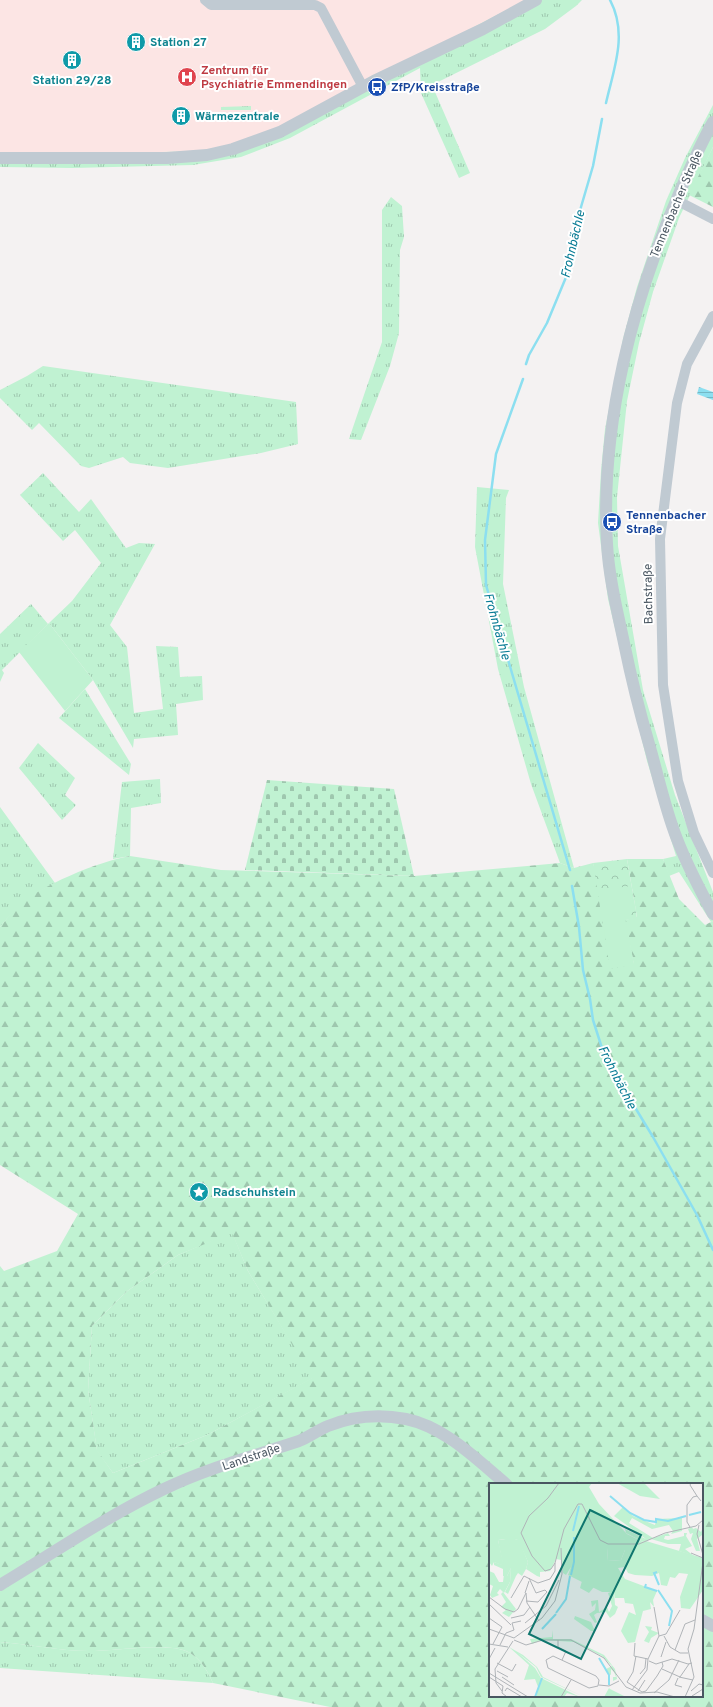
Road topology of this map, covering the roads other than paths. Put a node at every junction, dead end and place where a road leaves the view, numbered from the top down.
1 (205, 0) edge
2 (536, 0) edge
3 (363, 87) junction
4 (713, 122) edge
5 (0, 158) edge
6 (676, 200) junction
7 (713, 219) edge
8 (713, 316) edge
9 (713, 873) edge
10 (713, 914) edge
11 (505, 1483) edge
12 (0, 1585) edge
13 (703, 1621) edge
14 (713, 1626) edge

1 - 3 street
2 - 3 street
3 - 5 street
4 - 6 street, Tennenbacher Straße
6 - 7 street
6 - 10 street, Tennenbacher Straße
8 - 9 street, Bachstraße
11 - 12 street, Landstraße
13 - 14 street

